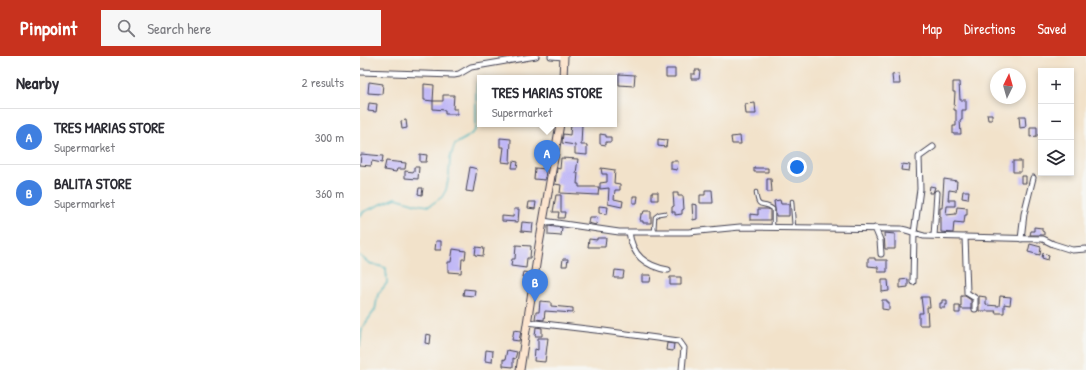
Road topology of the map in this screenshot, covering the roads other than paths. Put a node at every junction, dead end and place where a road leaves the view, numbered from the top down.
1 (536, 56) edge
2 (551, 56) edge
3 (564, 57) edge
4 (360, 72) edge
5 (563, 75) edge
6 (559, 127) edge
7 (933, 147) dead end
8 (1033, 178) dead end
9 (756, 192) dead end
10 (937, 193) dead end
11 (792, 200) dead end
12 (665, 213) dead end
13 (543, 221) junction
14 (773, 227) junction
15 (794, 227) junction
16 (875, 228) junction
17 (629, 232) junction
18 (654, 232) junction
19 (914, 233) junction
20 (934, 236) junction
21 (965, 237) junction
22 (1021, 239) junction
23 (1086, 249) edge
24 (881, 254) dead end
25 (668, 270) dead end
26 (913, 282) dead end
27 (975, 309) dead end
28 (527, 322) junction
29 (520, 370) edge
30 (682, 370) edge

1 - 4 street
2 - 3 street
3 - 5 street
6 - 13 street
7 - 19 street
8 - 22 street
9 - 14 lane
10 - 20 street
11 - 15 lane
12 - 18 lane
13 - 17 street
13 - 28 street
14 - 15 street
14 - 18 street
15 - 16 street
16 - 19 street
16 - 24 street
17 - 18 street
17 - 25 street
19 - 20 street
19 - 26 street
20 - 21 street
21 - 22 street
21 - 27 street
22 - 23 street
28 - 29 street
28 - 30 street

